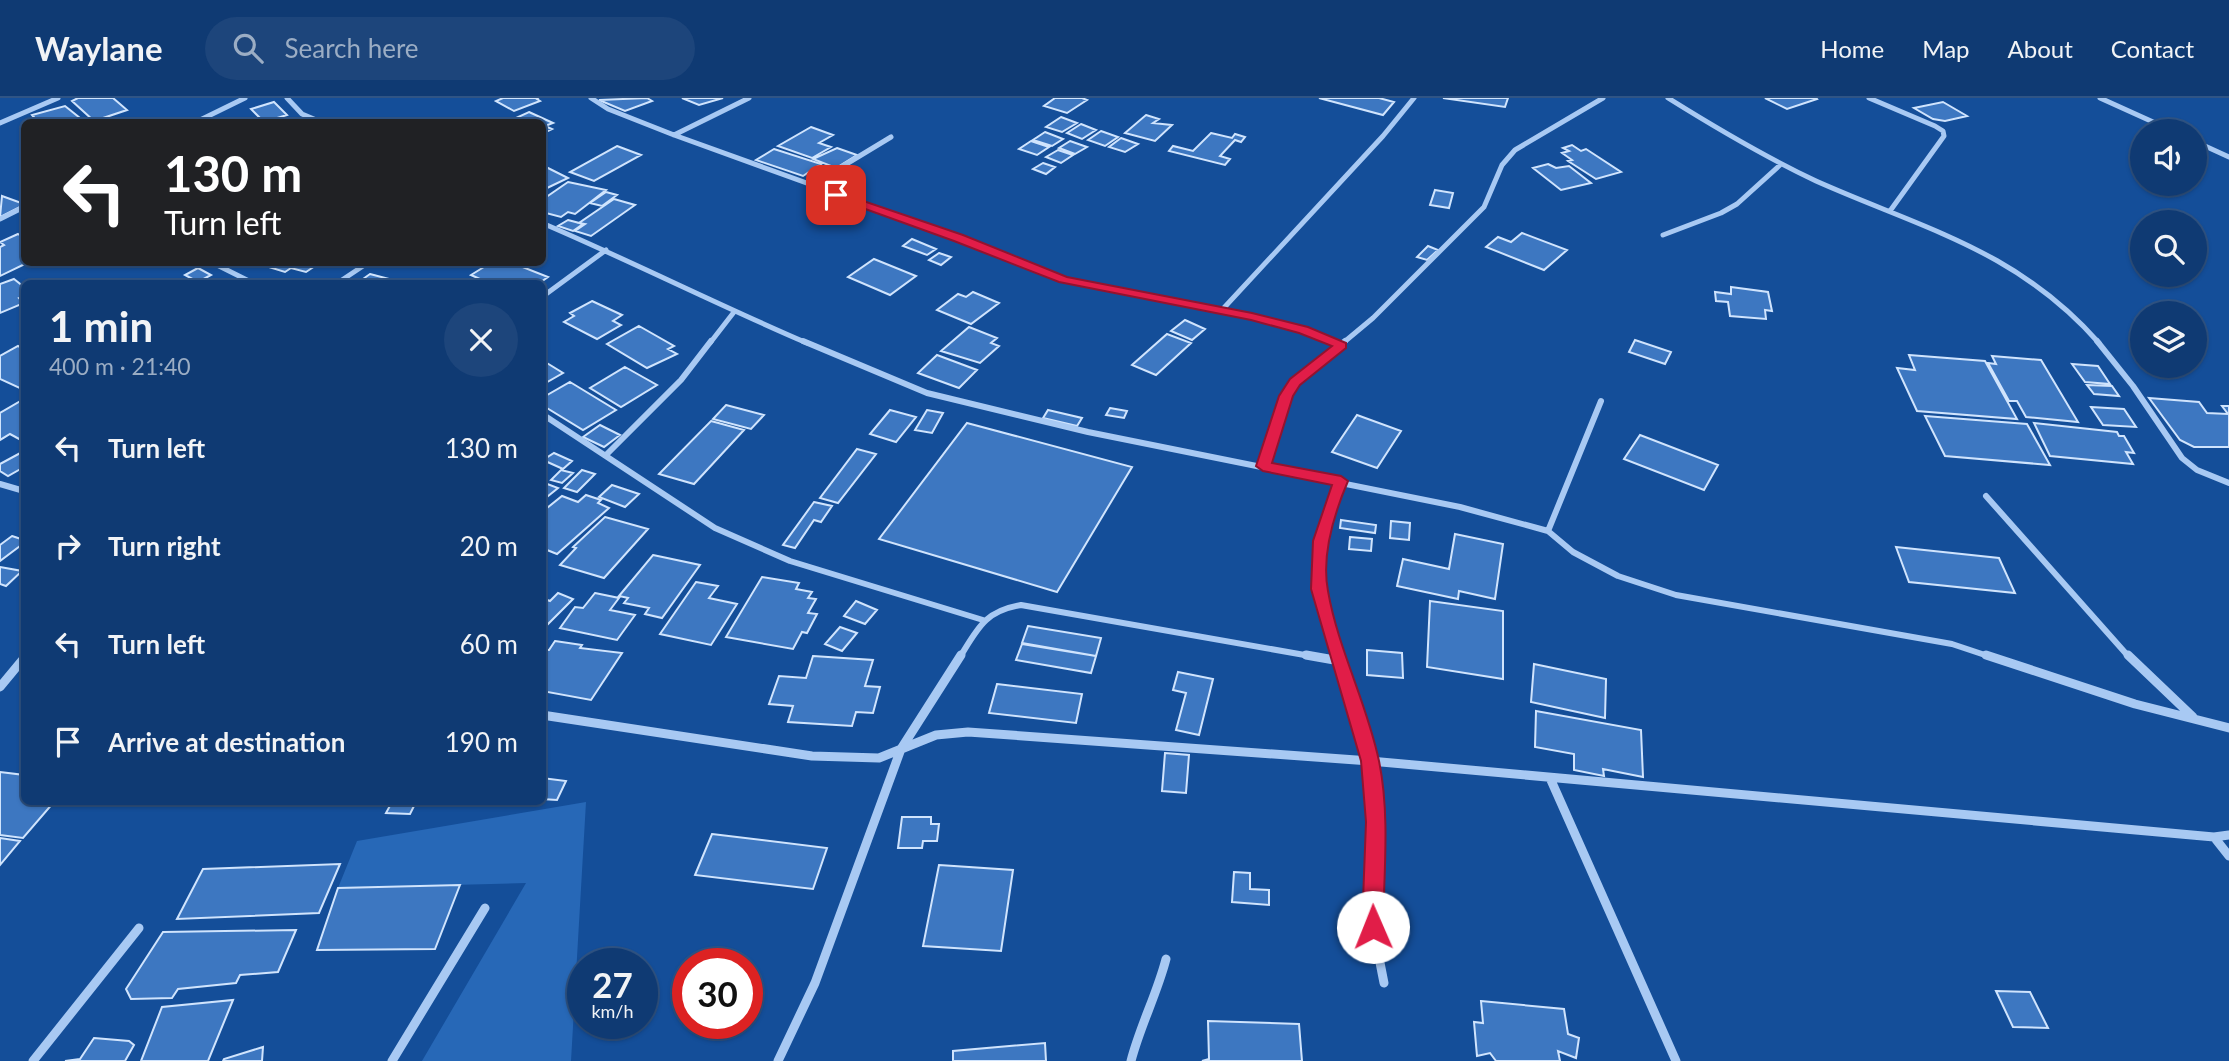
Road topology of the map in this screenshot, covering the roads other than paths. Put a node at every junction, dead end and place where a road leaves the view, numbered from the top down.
1 (58, 98) edge
2 (245, 98) edge
3 (287, 98) edge
4 (591, 98) edge
5 (749, 98) edge
6 (1414, 98) edge
7 (1603, 98) edge
8 (1668, 98) edge
9 (1869, 98) edge
10 (2100, 98) edge
11 (202, 119) edge
12 (314, 119) edge
13 (2146, 119) edge
14 (0, 123) edge
15 (674, 135) junction
16 (891, 137) dead end
17 (2207, 147) edge
18 (2229, 157) edge
19 (1780, 165) junction
20 (810, 186) junction
21 (21, 208) edge
22 (1890, 211) junction
23 (0, 219) edge
24 (546, 225) edge
25 (1663, 235) dead end
26 (606, 250) junction
27 (219, 266) edge
28 (363, 266) edge
29 (248, 280) edge
30 (342, 280) edge
31 (546, 294) edge
32 (1221, 311) junction
33 (734, 312) junction
34 (1342, 346) junction
35 (1601, 401) dead end
36 (546, 417) edge
37 (606, 455) junction
38 (1263, 466) junction
39 (1341, 481) junction
40 (2229, 483) edge
41 (0, 484) edge
42 (21, 490) edge
43 (1986, 496) dead end
44 (1548, 531) junction
45 (983, 620) junction
46 (1340, 661) junction
47 (21, 662) edge
48 (0, 687) edge
49 (546, 716) edge
50 (2193, 717) junction
51 (2229, 728) edge
52 (901, 749) junction
53 (1370, 761) junction
54 (1550, 778) junction
55 (2229, 835) edge
56 (2214, 837) junction
57 (2229, 856) edge
58 (485, 908) dead end
59 (139, 928) dead end
60 (1166, 959) dead end
61 (1384, 983) dead end
62 (33, 1061) edge
63 (392, 1061) edge
64 (778, 1061) edge
65 (1131, 1061) edge
66 (1676, 1061) edge

1 - 14 street
2 - 11 street
3 - 12 street
4 - 15 street
5 - 15 street
6 - 32 street
7 - 34 street
8 - 19 street
9 - 22 street
10 - 13 street
15 - 20 street
16 - 20 street
17 - 18 street
19 - 22 street
19 - 25 street
20 - 32 street
21 - 23 street
22 - 40 street
24 - 26 street
26 - 31 street
26 - 33 street
27 - 29 street
28 - 30 street
32 - 34 street
33 - 37 street
33 - 38 street
34 - 38 street
35 - 44 street
36 - 37 street
37 - 45 street
38 - 39 street
39 - 44 street
39 - 46 street
41 - 42 street
43 - 50 street
44 - 50 street
45 - 46 street
45 - 52 street
46 - 53 street
47 - 48 street
49 - 52 street
50 - 51 street
52 - 53 street
52 - 64 street
53 - 54 street
53 - 61 street
54 - 56 street
54 - 66 street
55 - 56 street
56 - 57 street
58 - 63 street
59 - 62 street
60 - 65 street

